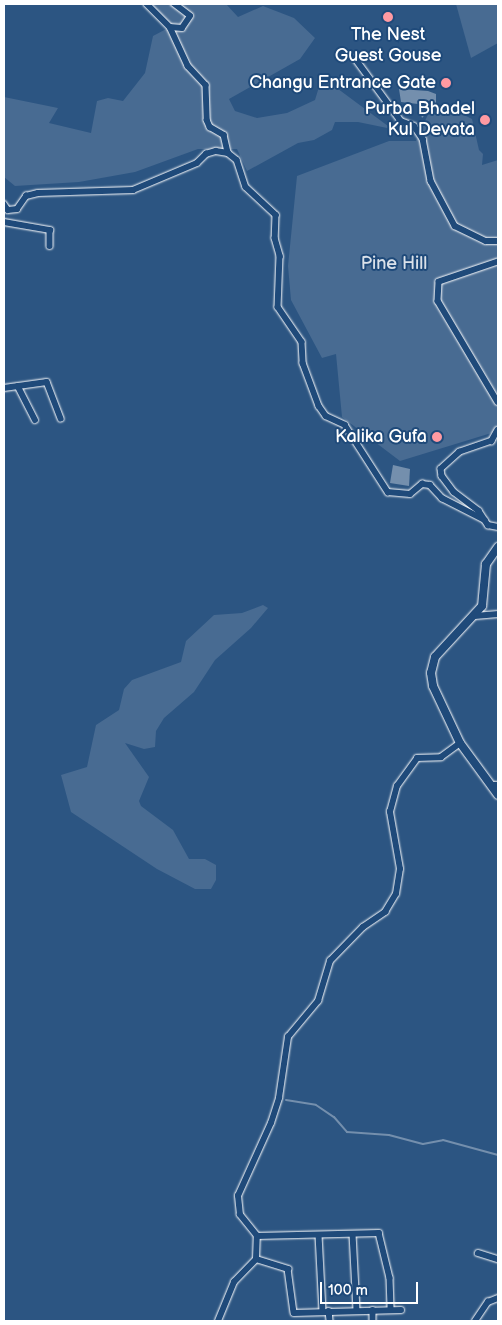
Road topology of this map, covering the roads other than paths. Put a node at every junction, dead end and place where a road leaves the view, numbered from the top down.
1 (146, 4) edge
2 (174, 4) edge
3 (170, 27) junction
4 (356, 58) dead end
5 (228, 153) junction
6 (4, 204) edge
7 (4, 222) edge
8 (498, 240) edge
9 (50, 246) dead end
10 (498, 262) edge
11 (18, 386) junction
12 (4, 388) edge
13 (498, 402) edge
14 (61, 418) dead end
15 (35, 420) dead end
16 (498, 430) edge
17 (485, 520) junction
18 (498, 527) edge
19 (498, 546) edge
20 (498, 614) edge
21 (475, 616) junction
22 (460, 743) junction
23 (496, 785) edge
24 (498, 795) edge
25 (353, 1234) junction
26 (319, 1235) junction
27 (257, 1236) junction
28 (478, 1253) dead end
29 (256, 1258) junction
30 (498, 1259) edge
31 (498, 1298) edge
32 (357, 1310) junction
33 (373, 1310) junction
34 (391, 1310) junction
35 (401, 1310) dead end
36 (326, 1311) junction
37 (218, 1321) edge
38 (330, 1321) edge
39 (373, 1321) edge
40 (475, 1321) edge

1 - 3 street
2 - 3 street
3 - 5 street
4 - 8 street
5 - 6 street
5 - 17 street
7 - 9 street
10 - 13 street
11 - 12 street
11 - 14 street
11 - 15 street
16 - 17 street
17 - 18 street
19 - 21 main road
20 - 21 street
21 - 22 main road
22 - 23 main road
22 - 27 street
23 - 24 main road
25 - 26 street
25 - 32 street
25 - 34 street
26 - 27 street
26 - 36 street
27 - 29 street
28 - 30 street
29 - 36 street
29 - 37 street
31 - 40 street
32 - 33 street
32 - 36 street
33 - 34 street
33 - 39 street
34 - 35 street
36 - 38 street

